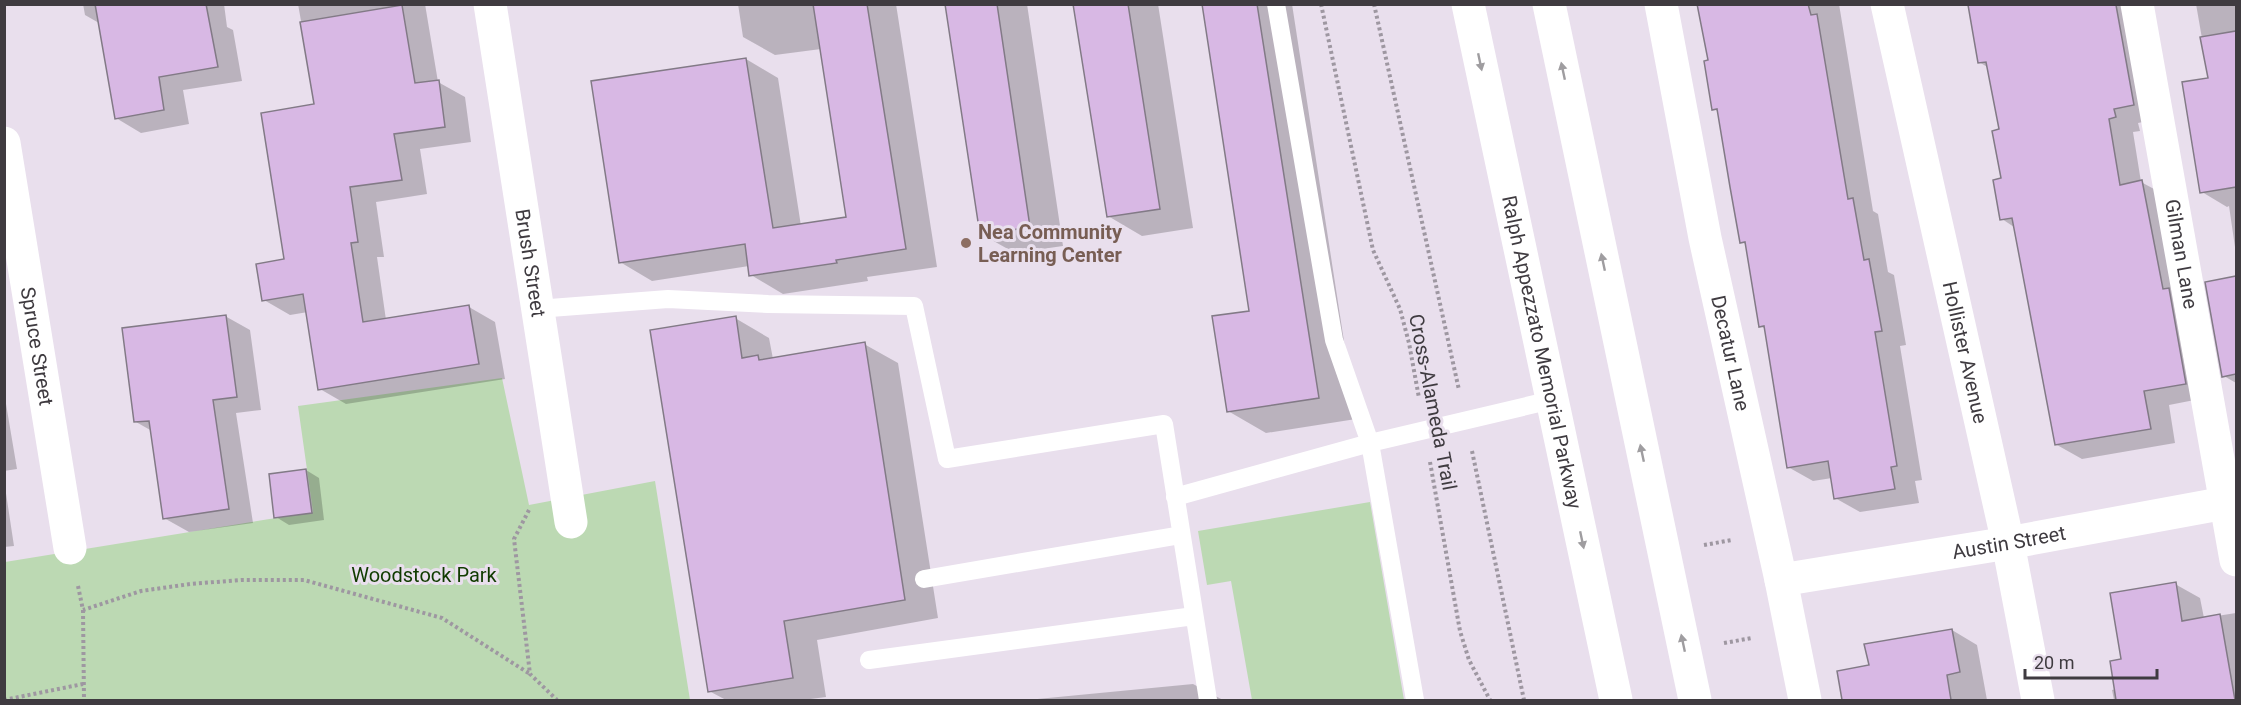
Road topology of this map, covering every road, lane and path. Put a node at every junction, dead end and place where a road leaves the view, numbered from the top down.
1 (490, 4) edge
2 (1276, 4) edge
3 (1321, 4) edge
4 (1374, 4) edge
5 (1468, 4) edge
6 (1549, 4) edge
7 (1661, 4) edge
8 (1887, 4) edge
9 (2137, 4) edge
10 (4, 143) edge
11 (537, 309) junction
12 (1552, 400) junction
13 (1465, 420) junction
14 (1424, 430) junction
15 (1370, 442) junction
16 (559, 450) junction
17 (1175, 497) junction
18 (2231, 502) edge
19 (571, 522) dead end
20 (1771, 534) junction
21 (1181, 535) junction
22 (2008, 543) junction
23 (70, 548) joint
24 (1663, 551) junction
25 (2236, 560) edge
26 (924, 579) dead end
27 (1781, 579) junction
28 (82, 610) junction
29 (1194, 616) junction
30 (1791, 631) junction
31 (1684, 650) junction
32 (869, 660) dead end
33 (530, 674) junction
34 (83, 684) junction
35 (4, 700) edge
36 (84, 700) edge
37 (557, 700) edge
38 (1208, 700) edge
39 (1415, 700) edge
40 (1490, 700) edge
41 (1524, 700) edge
42 (1616, 700) edge
43 (1695, 700) edge
44 (1805, 700) edge
45 (2038, 700) edge

1 - 11 street, Brush Street
2 - 15 lane
3 - 14 path, Cross-Alameda Trail
4 - 13 path, Cross-Alameda Trail
5 -> 12 street, Ralph Appezzato Memorial Parkway
24 -> 6 street
7 - 20 street, Decatur Lane
8 - 22 street, Hollister Avenue
9 - 18 street, Gilman Lane
10 - 23 street, Spruce Street
11 - 16 street, Brush Street
11 - 17 lane
12 - 13 lane
12 -> 42 street, Ralph Appezzato Memorial Parkway
13 - 14 lane
13 - 41 path, Cross-Alameda Trail
14 - 15 lane
14 - 40 path, Cross-Alameda Trail
15 - 17 lane
15 - 39 lane
16 - 19 street, Brush Street
16 - 33 path
17 - 21 lane
18 - 22 street, Austin Street
18 - 25 street, Gilman Lane
20 - 24 path
20 - 27 street, Decatur Lane
21 - 26 lane
21 - 29 lane
22 - 27 street, Austin Street
22 - 45 street, Hollister Avenue
23 - 28 path
31 -> 24 street
27 - 30 street, Decatur Lane
28 - 33 path
28 - 34 path
29 - 32 lane
29 - 38 lane
30 - 31 path
30 - 44 street, Decatur Lane
31 - 43 street
33 - 37 path
34 - 35 path
34 - 36 path

